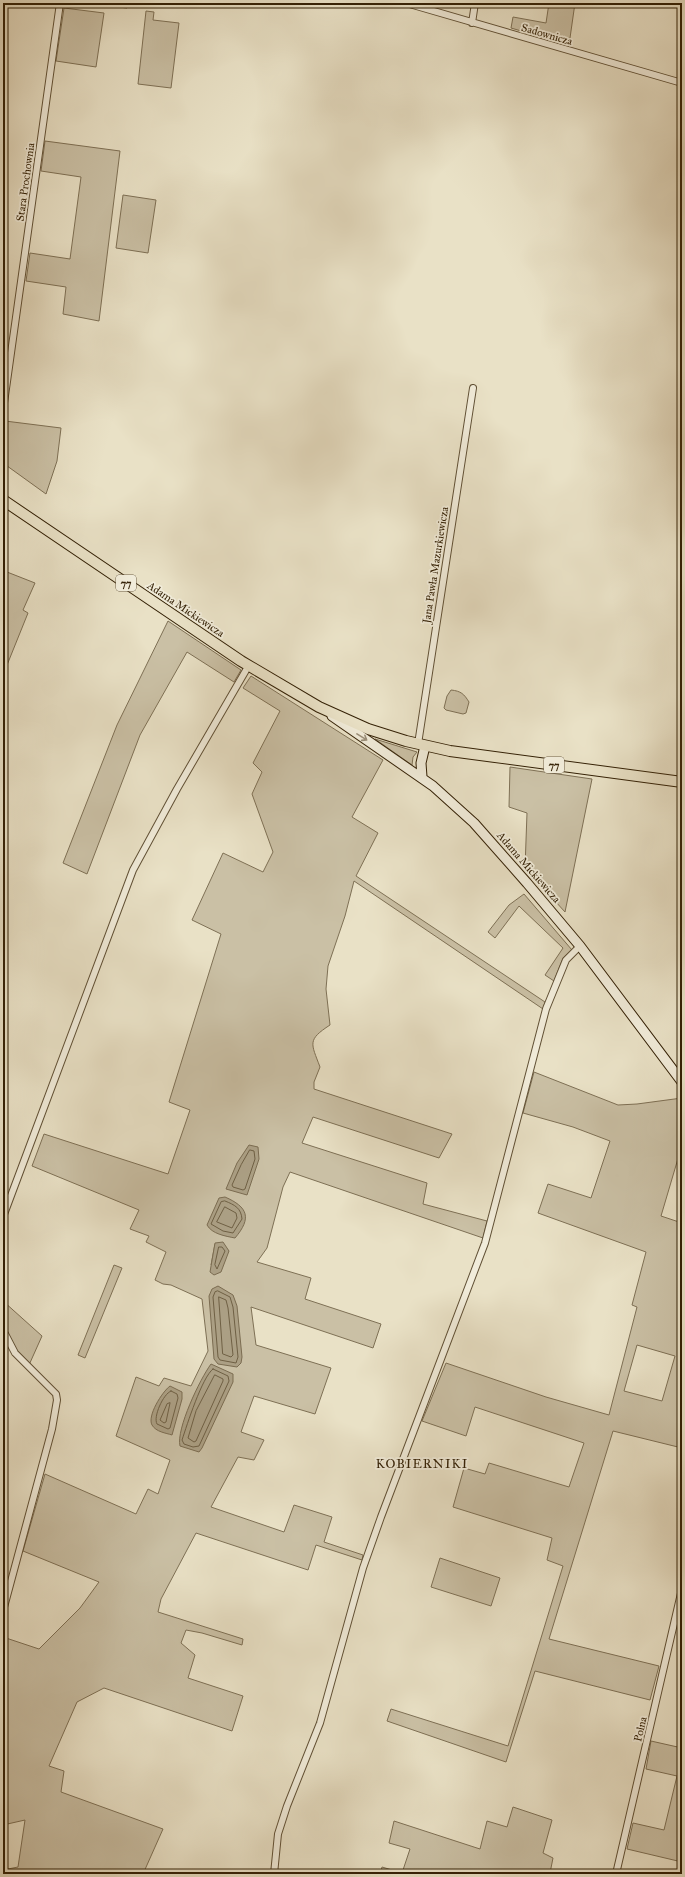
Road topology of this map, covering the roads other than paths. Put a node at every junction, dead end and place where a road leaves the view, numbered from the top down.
1 (60, 3) edge
2 (406, 3) edge
3 (475, 3) edge
4 (472, 23) junction
5 (682, 84) edge
6 (473, 388) dead end
7 (3, 410) edge
8 (3, 500) edge
9 (249, 665) junction
10 (319, 707) junction
11 (422, 745) junction
12 (422, 777) junction
13 (682, 782) edge
14 (580, 946) junction
15 (682, 1082) edge
16 (3, 1217) edge
17 (3, 1330) edge
18 (682, 1589) edge
19 (3, 1611) edge
20 (274, 1874) edge
21 (616, 1874) edge

1 - 7 street, Stara Prochownia
2 - 4 street, Sadownicza
3 - 4 street
4 - 5 street, Sadownicza
6 - 11 street, Jana Pawła Mazurkiewicza
8 - 9 main road, Adama Mickiewicza / 77
9 - 10 main road, Adama Mickiewicza / 77
9 - 16 street
10 - 11 main road, Adama Mickiewicza / 77
10 -> 12 street, Adama Mickiewicza
11 - 12 street
11 - 13 main road, 77
12 - 14 street, Adama Mickiewicza
14 - 15 street, Adama Mickiewicza
14 - 20 street
17 - 19 street
18 - 21 street, Polna

